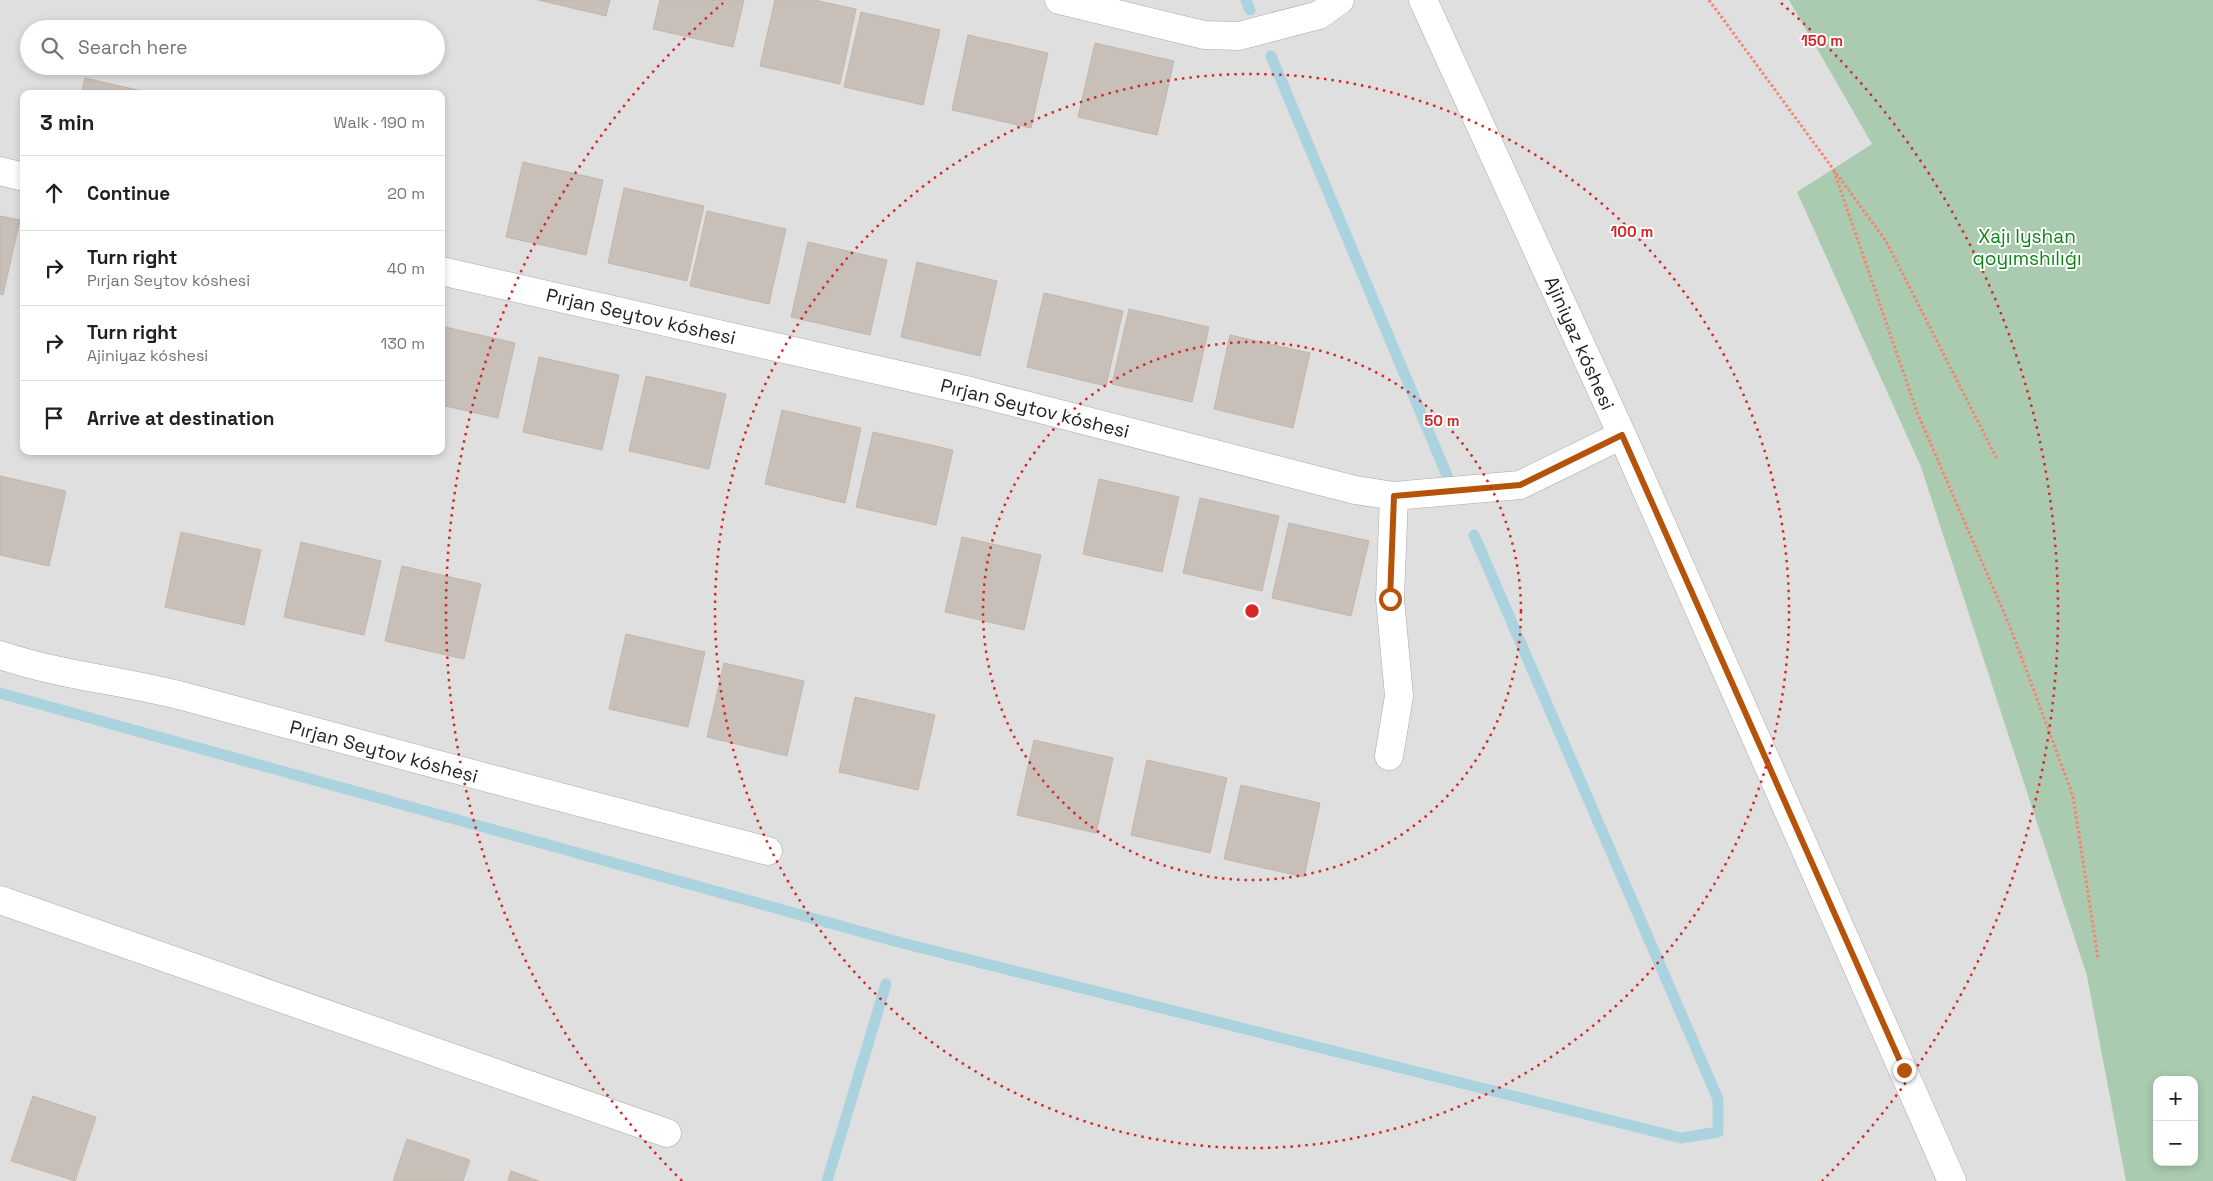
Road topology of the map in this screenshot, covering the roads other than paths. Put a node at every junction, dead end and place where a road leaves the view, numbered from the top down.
1 (1059, 0) edge
2 (1340, 0) edge
3 (1424, 0) edge
4 (0, 171) edge
5 (20, 176) edge
6 (445, 272) edge
7 (1622, 435) junction
8 (1394, 496) junction
9 (0, 654) edge
10 (1389, 756) dead end
11 (768, 851) dead end
12 (0, 900) edge
13 (667, 1133) dead end
14 (1952, 1181) edge

1 - 2 street
3 - 7 street, Ajiniyaz kóshesi
4 - 5 street
6 - 8 street, Pırjan Seytov kóshesi
7 - 8 street, Pırjan Seytov kóshesi
7 - 14 street, Ajiniyaz kóshesi
8 - 10 street
9 - 11 street, Pırjan Seytov kóshesi
12 - 13 street

